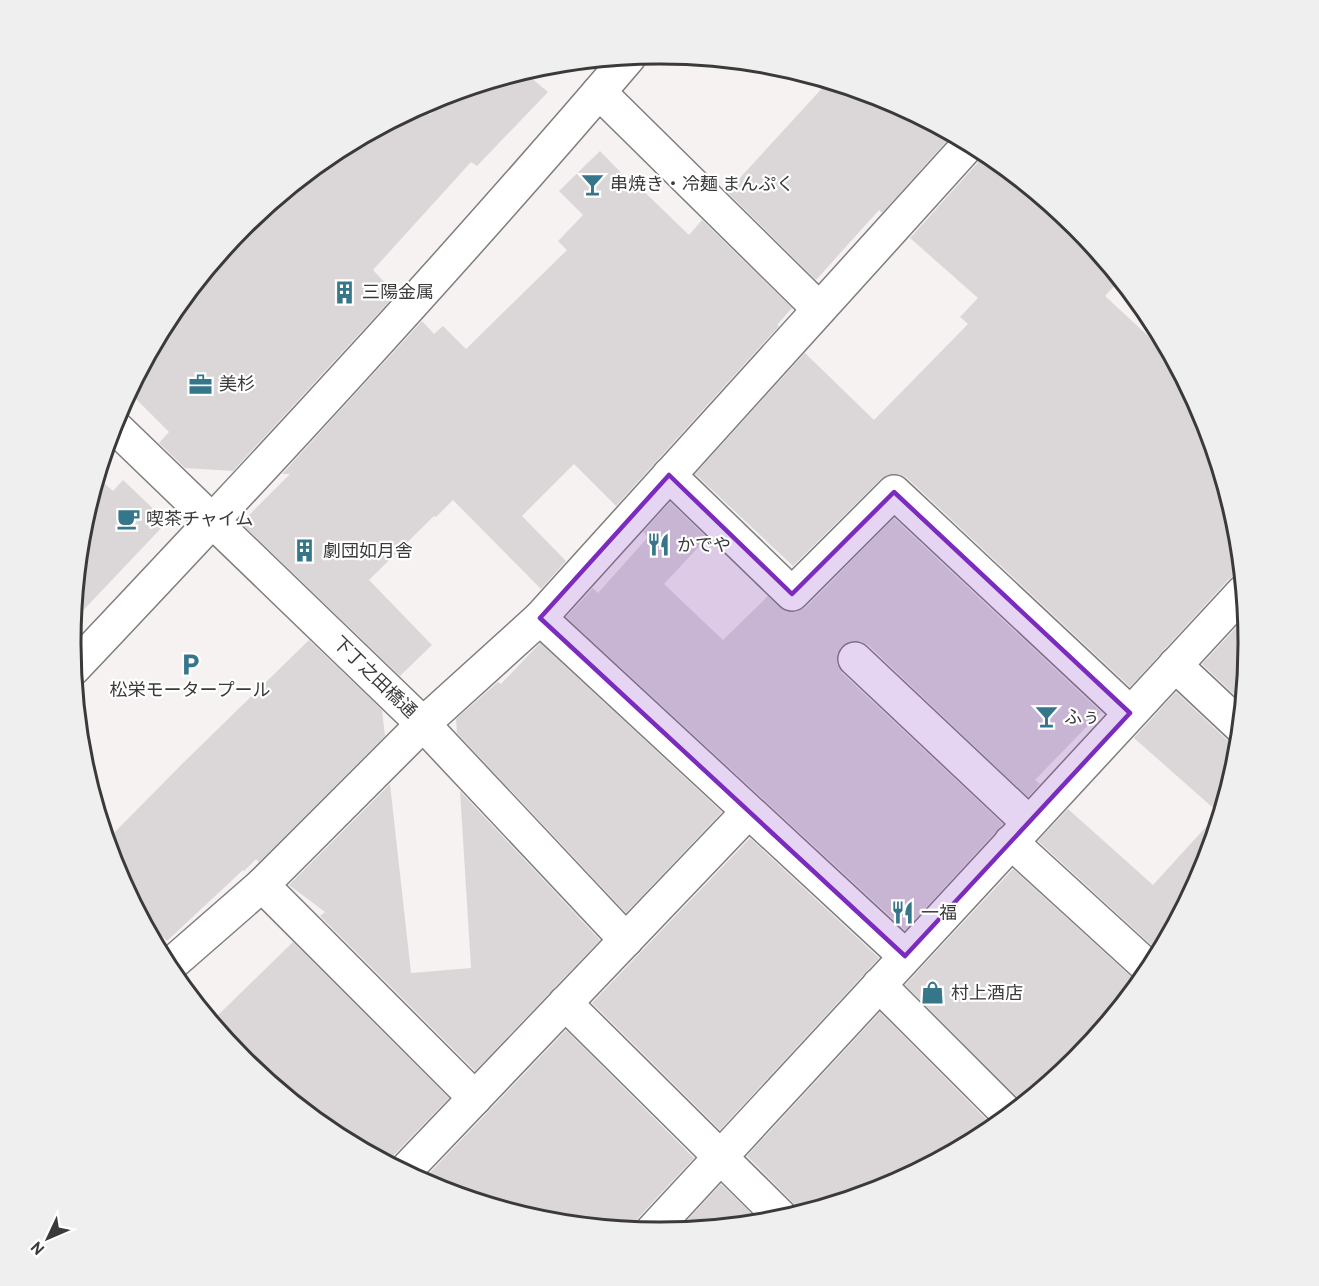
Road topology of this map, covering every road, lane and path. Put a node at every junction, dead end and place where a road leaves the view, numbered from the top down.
1 (621, 66) edge
2 (598, 92) junction
3 (963, 151) edge
4 (819, 309) junction
5 (121, 433) edge
6 (669, 475) junction
7 (213, 520) junction
8 (1236, 600) edge
9 (540, 618) junction
10 (855, 658) dead end
11 (81, 660) edge
12 (1175, 665) junction
13 (1130, 713) junction
14 (1233, 719) edge
15 (423, 724) junction
16 (748, 812) junction
17 (1020, 833) junction
18 (262, 885) junction
19 (626, 940) junction
20 (905, 956) junction
21 (176, 960) edge
22 (1143, 961) edge
23 (879, 985) junction
24 (565, 1003) junction
25 (475, 1098) junction
26 (1003, 1109) edge
27 (720, 1157) junction
28 (411, 1165) edge
29 (774, 1210) edge
30 (660, 1222) edge

1 - 2 street
2 - 4 street
2 - 7 street
3 - 4 street
4 - 6 street
5 - 7 street, 下丁之田橋通
6 - 9 street
6 - 13 street
7 - 11 street
7 - 15 street, 下丁之田橋通
8 - 12 street
9 - 15 street
9 - 16 street
10 - 17 street
12 - 13 street
12 - 14 street
13 - 17 street
15 - 18 street
15 - 19 street, 下丁之田橋通
16 - 19 street
16 - 20 street
17 - 20 street
17 - 22 street
18 - 21 street
18 - 25 street
19 - 24 street
20 - 23 street
23 - 26 street
23 - 27 street
24 - 25 street
24 - 27 street
25 - 28 street
27 - 29 street
27 - 30 street

